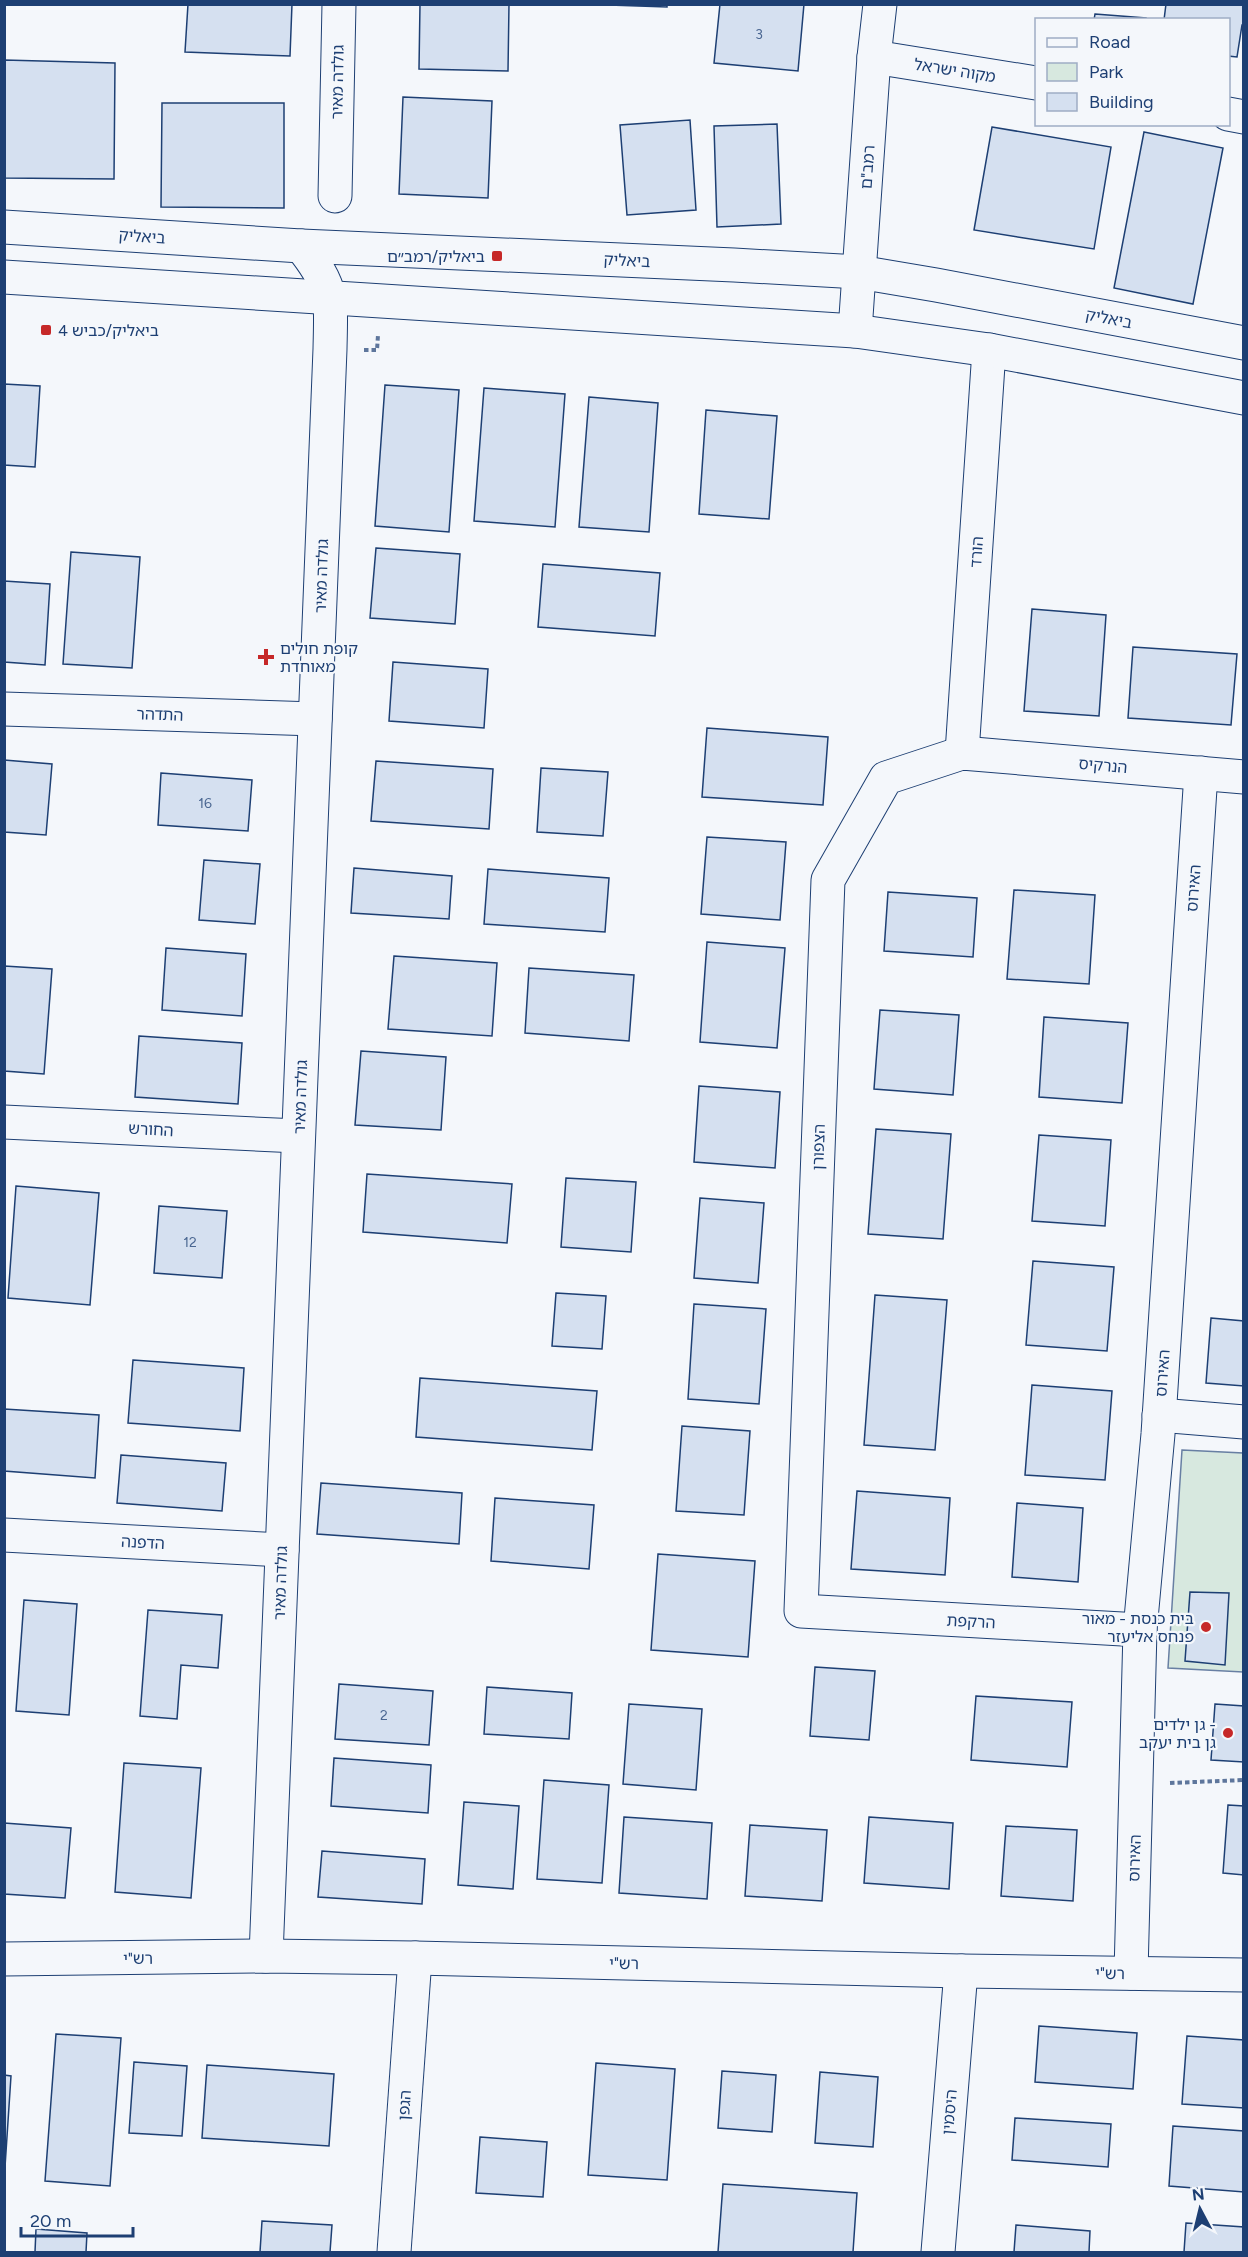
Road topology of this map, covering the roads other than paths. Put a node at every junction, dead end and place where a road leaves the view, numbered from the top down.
1 (339, 4) edge
2 (880, 4) edge
3 (874, 57) junction
4 (1035, 83) edge
5 (335, 196) dead end
6 (4, 227) edge
7 (301, 246) junction
8 (859, 273) junction
9 (4, 277) edge
10 (331, 298) junction
11 (855, 331) junction
12 (1244, 343) edge
13 (989, 350) junction
14 (1244, 398) edge
15 (4, 709) edge
16 (315, 719) junction
17 (962, 753) junction
18 (1201, 773) junction
19 (1244, 777) edge
20 (4, 1122) edge
21 (298, 1136) junction
22 (1159, 1415) junction
23 (1244, 1422) edge
24 (4, 1535) edge
25 (282, 1550) junction
26 (801, 1611) joint
27 (1140, 1630) junction
28 (266, 1956) junction
29 (415, 1958) junction
30 (4, 1959) edge
31 (961, 1971) junction
32 (1131, 1973) junction
33 (1244, 1975) edge
34 (394, 2253) edge
35 (938, 2253) edge

1 - 5 street, גולדה מאיר
2 - 3 street, רמב"ם
3 - 4 street, מקוה ישראל
3 - 8 street, רמב"ם
6 - 7 street, ביאליק
7 - 8 street, ביאליק
7 - 10 street, גולדה מאיר
8 - 11 street, רמב"ם
8 - 12 street, ביאליק
9 - 10 street
10 - 11 street
10 - 16 street, גולדה מאיר
11 - 13 street
13 - 14 street
13 - 17 street, הורד
15 - 16 street, התדהר
16 - 21 street, גולדה מאיר
17 - 18 street, הנרקיס
17 - 26 street, הצפורן
18 - 19 street, הנרקיס
18 - 22 street, האירוס
20 - 21 street, החורש
21 - 25 street, גולדה מאיר
22 - 23 street
22 - 27 street, האירוס
24 - 25 street, הדפנה
25 - 28 street, גולדה מאיר
26 - 27 street, הרקפת
27 - 32 street, האירוס
28 - 29 street, רש"י
28 - 30 street, רש"י
29 - 31 street, רש"י
29 - 34 street, הגפן
31 - 32 street, רש"י
31 - 35 street, היסמין
32 - 33 street, רש"י

